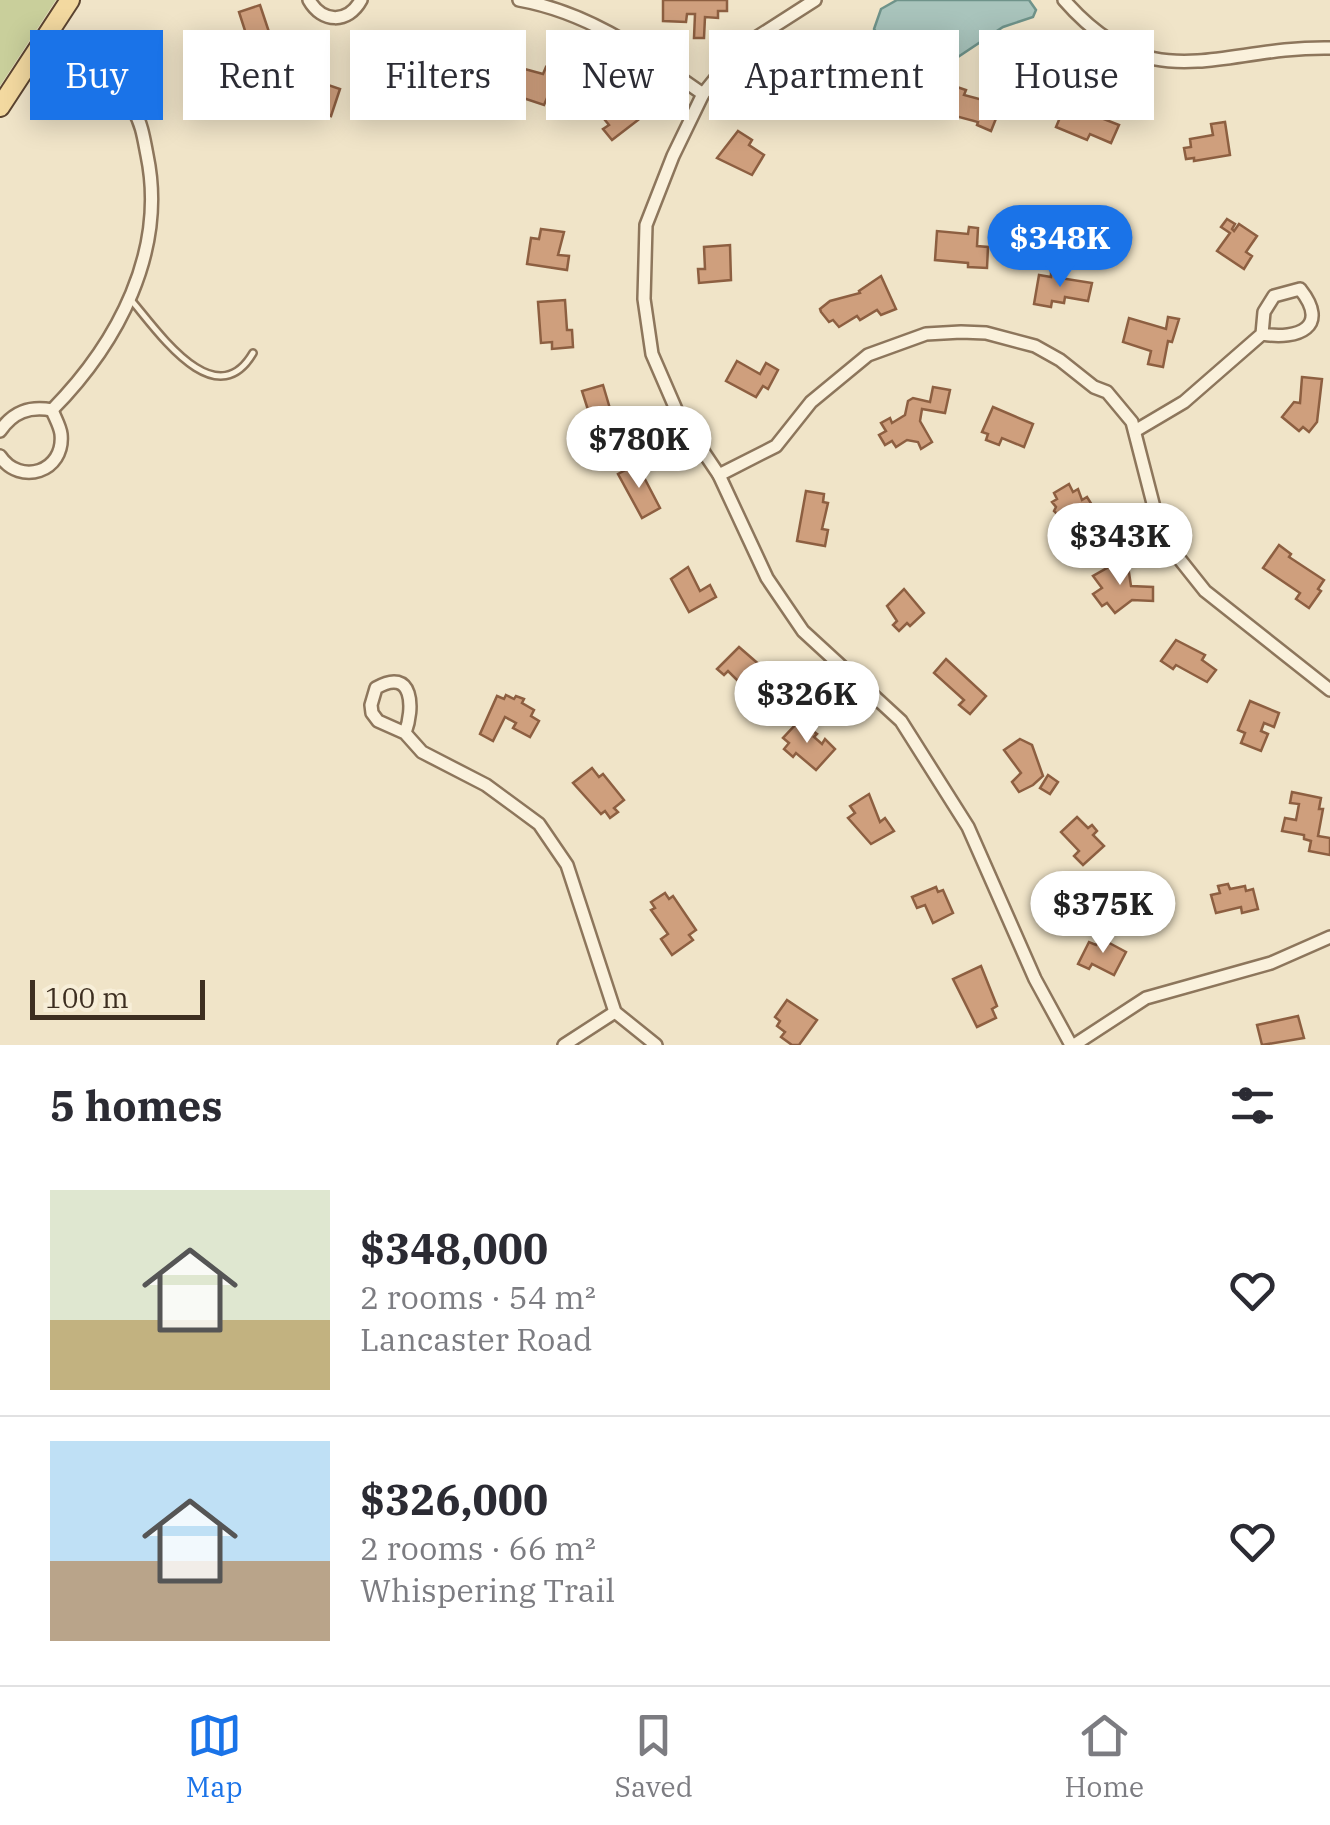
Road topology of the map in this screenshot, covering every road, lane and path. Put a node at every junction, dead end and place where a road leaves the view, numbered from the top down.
1 (70, 0) edge
2 (309, 0) edge
3 (361, 0) edge
4 (519, 0) edge
5 (815, 0) edge
6 (1064, 0) edge
7 (50, 30) edge
8 (1330, 48) edge
9 (30, 61) edge
10 (703, 94) junction
11 (0, 107) edge
12 (138, 120) edge
13 (130, 298) junction
14 (1262, 334) junction
15 (253, 353) dead end
16 (52, 410) junction
17 (1135, 431) junction
18 (0, 432) edge
19 (0, 456) edge
20 (718, 475) junction
21 (1330, 690) edge
22 (406, 734) junction
23 (1330, 937) edge
24 (614, 1012) junction
25 (564, 1045) edge
26 (656, 1045) edge
27 (1072, 1045) edge

1 - 7 main road
2 - 3 street
4 - 10 street
5 - 10 street
6 - 8 street
9 - 11 main road
10 - 20 street
12 - 13 street
13 - 15 lane
13 - 16 street
14 - 14 street
14 - 17 street
16 - 18 street
16 - 19 street
17 - 20 street
17 - 21 street
20 - 27 street
22 - 22 street
22 - 24 street
23 - 27 street
24 - 25 street
24 - 26 street

